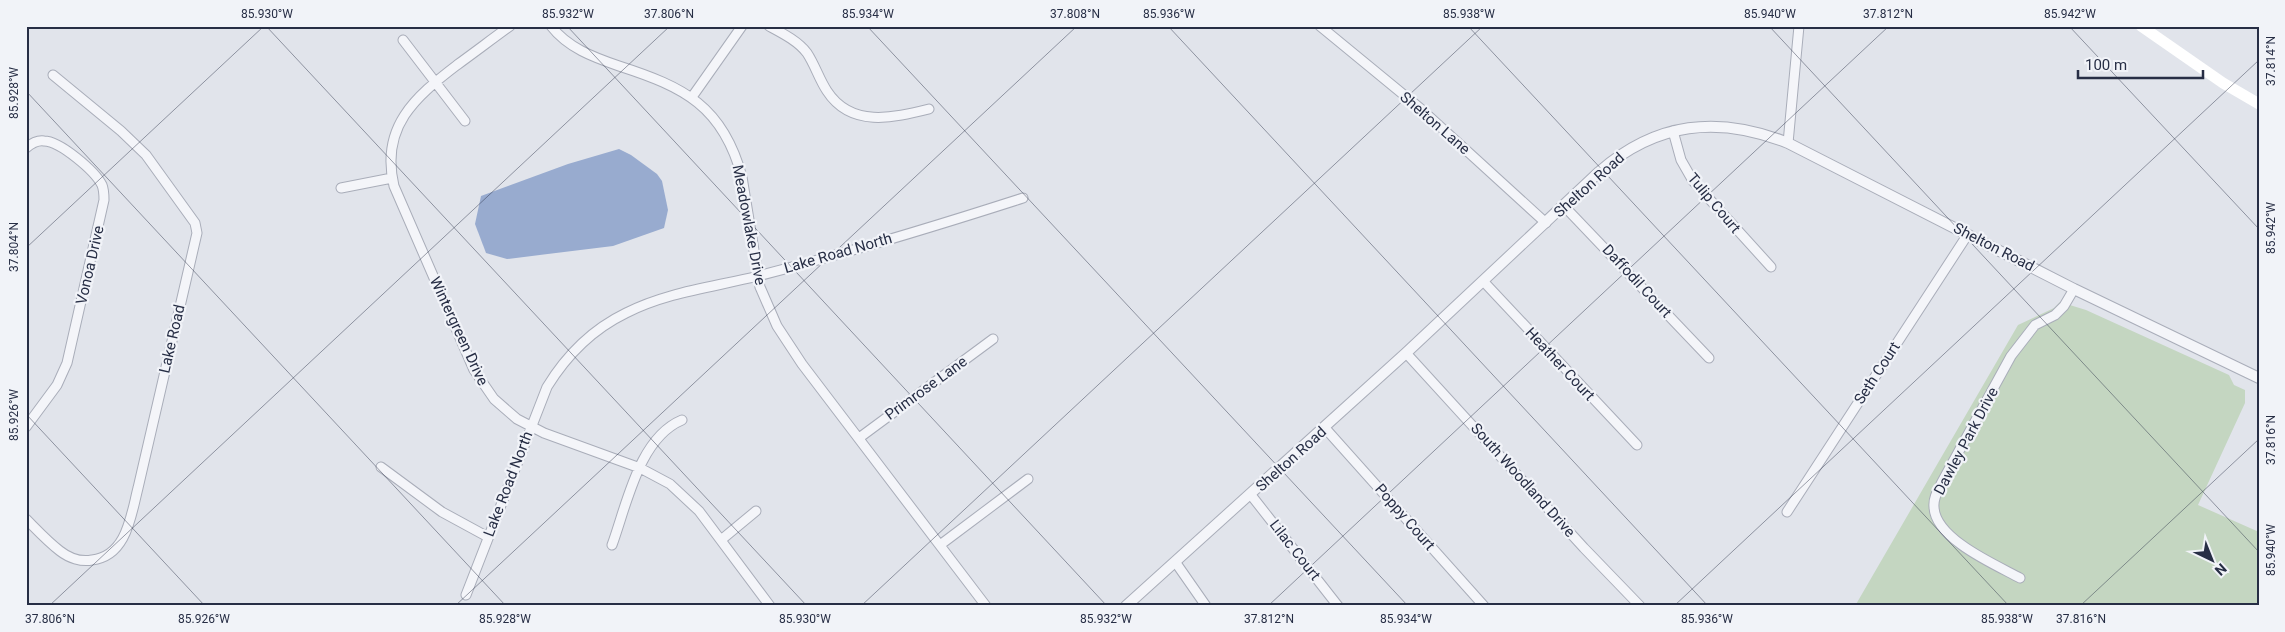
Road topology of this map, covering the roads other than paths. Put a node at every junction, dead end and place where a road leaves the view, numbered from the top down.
1 (510, 26) edge
2 (550, 26) edge
3 (742, 26) edge
4 (769, 26) edge
5 (1320, 26) edge
6 (1799, 26) edge
7 (2140, 26) edge
8 (403, 40) dead end
9 (2179, 53) junction
10 (53, 76) dead end
11 (434, 82) junction
12 (2259, 96) edge
13 (692, 97) junction
14 (2259, 104) edge
15 (929, 109) dead end
16 (465, 121) dead end
17 (1673, 131) junction
18 (1788, 143) junction
19 (26, 148) edge
20 (392, 178) junction
21 (341, 188) dead end
22 (1024, 198) dead end
23 (1564, 206) junction
24 (1546, 223) junction
25 (1968, 234) junction
26 (1771, 267) dead end
27 (757, 276) junction
28 (1484, 282) junction
29 (2074, 289) junction
30 (993, 339) dead end
31 (1406, 354) junction
32 (1710, 358) dead end
33 (2259, 378) edge
34 (682, 420) dead end
35 (530, 426) junction
36 (26, 427) edge
37 (1325, 428) junction
38 (859, 438) junction
39 (1637, 445) dead end
40 (381, 467) dead end
41 (640, 468) junction
42 (1028, 479) dead end
43 (1251, 495) junction
44 (756, 512) dead end
45 (1787, 512) dead end
46 (26, 519) edge
47 (488, 537) junction
48 (721, 540) junction
49 (612, 545) dead end
50 (940, 545) junction
51 (1176, 562) junction
52 (2020, 578) dead end
53 (466, 595) dead end
54 (770, 606) edge
55 (986, 606) edge
56 (1126, 606) edge
57 (1206, 606) edge
58 (1338, 606) edge
59 (1484, 606) edge
60 (1640, 606) edge

1 - 11 street, Wintergreen Drive
2 - 13 street, Meadowlake Drive
3 - 13 street
4 - 15 street
5 - 24 street, Shelton Lane
6 - 18 street
7 - 9 main road
8 - 11 street
9 - 12 main road
9 - 14 main road
10 - 46 street, Lake Road
11 - 16 street
11 - 20 street, Wintergreen Drive
13 - 27 street, Meadowlake Drive
17 - 18 street, Shelton Road
17 - 23 street, Shelton Road
17 - 26 street, Tulip Court
18 - 25 street, Shelton Road
19 - 36 street, Vonoa Drive
20 - 21 street
20 - 35 street, Wintergreen Drive
22 - 27 street, Lake Road North
23 - 24 street, Shelton Road
23 - 32 street, Daffodil Court
24 - 28 street, Shelton Road
25 - 29 street, Shelton Road
25 - 45 street, Seth Court
27 - 35 street, Lake Road North
27 - 38 street, Meadowlake Drive
28 - 31 street, Shelton Road
28 - 39 street, Heather Court
29 - 33 street, Shelton Road
29 - 52 street, Dawley Park Drive
30 - 38 street, Primrose Lane
31 - 37 street, Shelton Road
31 - 60 street, South Woodland Drive
34 - 41 street
35 - 41 street, Wintergreen Drive
35 - 47 street, Lake Road North
37 - 43 street, Shelton Road
37 - 59 street, Poppy Court
38 - 50 street, Meadowlake Drive
40 - 47 street
41 - 48 street, Wintergreen Drive
41 - 49 street
42 - 50 street
43 - 51 street, Shelton Road
43 - 58 street, Lilac Court
44 - 48 street
47 - 53 street, Lake Road North
48 - 54 street, Wintergreen Drive
50 - 55 street, Meadowlake Drive
51 - 56 street, Shelton Road
51 - 57 street

